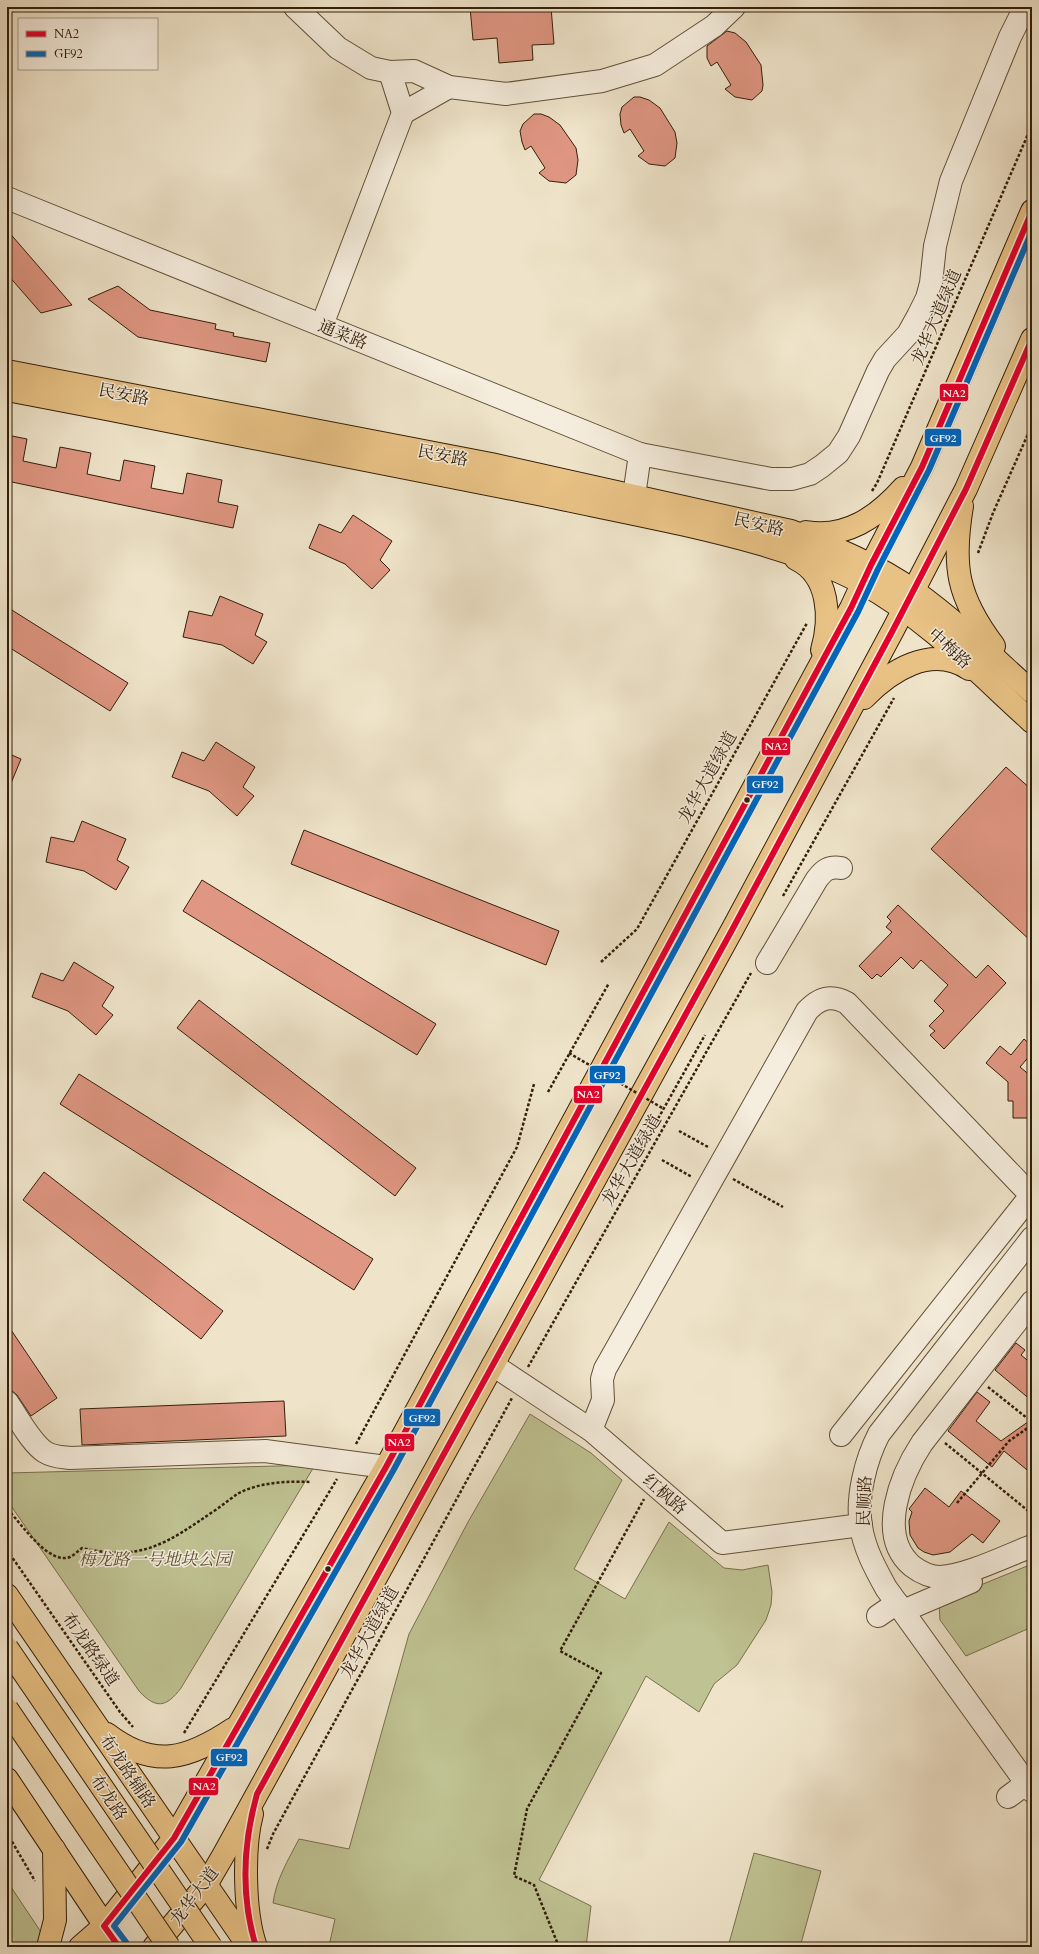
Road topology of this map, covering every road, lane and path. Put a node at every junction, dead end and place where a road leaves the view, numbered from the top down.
1 (295, 7) edge
2 (734, 7) edge
3 (1025, 7) edge
4 (390, 72) junction
5 (449, 87) junction
6 (403, 113) junction
7 (1032, 125) edge
8 (7, 198) edge
9 (1032, 211) edge
10 (322, 325) junction
11 (1032, 339) edge
12 (7, 371) edge
13 (7, 390) edge
14 (1032, 425) edge
15 (640, 454) junction
16 (922, 467) junction
17 (966, 489) junction
18 (870, 494) dead end
19 (634, 496) junction
20 (755, 523) junction
21 (760, 544) junction
22 (977, 555) dead end
23 (867, 574) junction
24 (913, 590) junction
25 (904, 609) junction
26 (810, 616) dead end
27 (816, 673) junction
28 (984, 679) junction
29 (1028, 689) edge
30 (896, 695) dead end
31 (846, 717) junction
32 (1032, 722) edge
33 (841, 868) dead end
34 (780, 902) dead end
35 (601, 962) dead end
36 (760, 966) joint
37 (609, 983) dead end
38 (705, 1035) dead end
39 (569, 1053) junction
40 (534, 1084) dead end
41 (548, 1092) dead end
42 (664, 1109) junction
43 (678, 1131) dead end
44 (641, 1149) dead end
45 (662, 1160) dead end
46 (717, 1171) junction
47 (783, 1207) dead end
48 (1032, 1238) edge
49 (1032, 1302) edge
50 (493, 1365) junction
51 (526, 1370) dead end
52 (974, 1376) junction
53 (514, 1394) dead end
54 (7, 1402) edge
55 (1032, 1423) edge
56 (591, 1430) junction
57 (931, 1432) junction
58 (841, 1435) dead end
59 (357, 1442) dead end
60 (386, 1468) junction
61 (982, 1473) junction
62 (338, 1479) dead end
63 (311, 1482) dead end
64 (646, 1495) dead end
65 (957, 1503) dead end
66 (7, 1514) edge
67 (1032, 1514) edge
68 (861, 1525) junction
69 (1032, 1546) edge
70 (7, 1550) edge
71 (1032, 1559) edge
72 (969, 1577) junction
73 (7, 1595) edge
74 (900, 1607) junction
75 (878, 1616) dead end
76 (7, 1648) edge
77 (7, 1709) edge
78 (238, 1726) junction
79 (98, 1728) junction
80 (135, 1730) dead end
81 (182, 1736) dead end
82 (7, 1779) edge
83 (1029, 1787) edge
84 (257, 1794) junction
85 (1008, 1797) dead end
86 (7, 1833) edge
87 (174, 1838) junction
88 (54, 1849) junction
89 (265, 1853) dead end
90 (37, 1884) dead end
91 (206, 1885) junction
92 (104, 1926) junction
93 (48, 1947) edge
94 (80, 1947) edge
95 (119, 1947) edge
96 (154, 1947) edge
97 (169, 1947) edge
98 (211, 1947) edge
99 (249, 1947) edge
100 (256, 1947) edge
101 (559, 1947) edge

1 - 4 street
2 - 5 street
3 - 15 street, 通菜路
4 - 5 street
4 - 6 street
5 - 6 street
6 - 10 street
7 - 18 path, 龙华大道绿道
8 - 10 street, 通菜路
9 - 16 main road
10 - 15 street, 通菜路
11 - 17 main road, 龙华大道
12 - 19 main road, 民安路
13 - 21 main road, 民安路
14 - 22 path
15 - 19 street
16 - 20 main road
16 - 23 main road
17 - 24 main road, 龙华大道
17 - 29 main road
19 - 20 main road, 民安路
20 - 23 main road, 民安路
21 - 23 main road, 民安路
21 - 27 main road
23 - 24 main road, 中梅路
23 - 25 main road, 中梅路
23 - 27 main road
24 - 25 main road, 龙华大道
24 - 29 main road, 中梅路
25 - 28 main road, 中梅路
25 - 31 main road, 龙华大道
26 - 35 path, 龙华大道绿道
27 - 60 main road
28 - 31 main road
28 - 32 main road, 中梅路
30 - 34 path
31 - 50 main road, 龙华大道
33 - 36 street
36 - 51 path, 龙华大道绿道
37 - 39 path
38 - 42 path
39 - 41 path
39 - 42 path, bridge
40 - 59 path
42 - 44 path
43 - 46 path
45 - 46 path
46 - 47 path
46 - 56 street
46 - 58 street
48 - 68 street, 民顺路
49 - 52 street
50 - 56 street, 红枫路
50 - 84 main road, 龙华大道
52 - 55 path
52 - 57 street
53 - 89 path, 龙华大道绿道
54 - 60 street
55 - 61 path
56 - 68 street, 红枫路
57 - 61 path
57 - 72 street
60 - 78 main road
61 - 65 path
61 - 67 path
62 - 81 path
63 - 66 path
64 - 101 path
68 - 74 street, 民顺路
69 - 72 street
70 - 80 path, 布龙路绿道
71 - 72 street
72 - 74 street
73 - 79 main road, 布龙路辅路
74 - 75 street
74 - 83 street, 民顺路
76 - 98 main road, 布龙路, bridge
77 - 97 main road, 布龙路, bridge
78 - 79 main road
78 - 87 main road
79 - 87 main road, 布龙路辅路
82 - 88 main road
83 - 85 street
84 - 91 main road, 龙华大道
84 - 100 main road
86 - 90 path
87 - 91 main road, 布龙路辅路
87 - 92 main road
88 - 92 main road
88 - 93 main road
91 - 96 main road, 龙华大道
91 - 99 main road, 布龙路辅路
92 - 94 main road
92 - 95 main road

